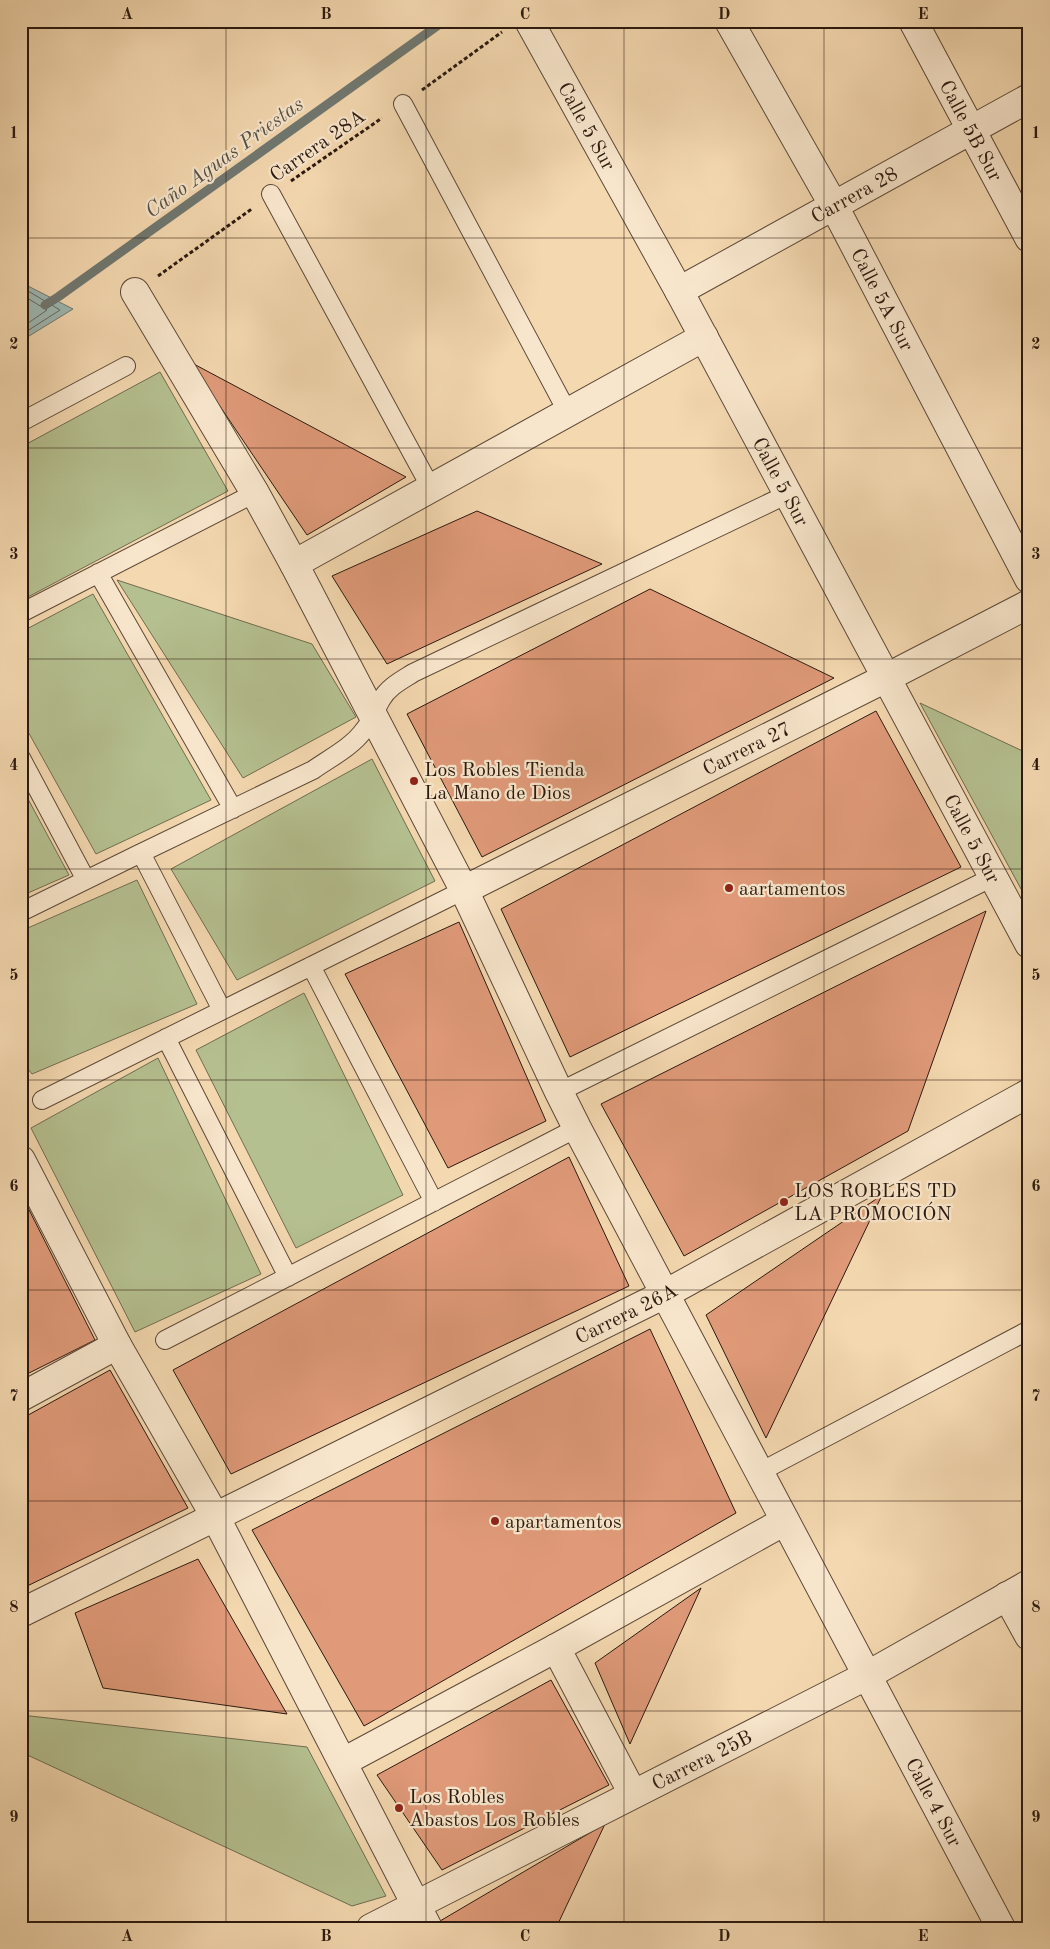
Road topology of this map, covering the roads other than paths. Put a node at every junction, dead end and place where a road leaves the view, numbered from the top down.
1 (729, 21) edge
2 (913, 21) edge
3 (519, 24) edge
4 (1029, 98) edge
5 (403, 104) road end
6 (971, 130) junction
7 (272, 194) road end
8 (834, 206) junction
9 (1029, 238) edge
10 (679, 291) junction
11 (135, 292) road end
12 (704, 337) junction
13 (126, 366) dead end
14 (568, 412) junction
15 (21, 422) edge
16 (431, 488) junction
17 (255, 493) junction
18 (788, 494) junction
19 (294, 564) junction
20 (98, 573) junction
21 (1029, 579) edge
22 (1029, 604) edge
23 (21, 613) edge
24 (886, 678) junction
25 (374, 716) junction
26 (21, 758) edge
27 (232, 809) junction
28 (141, 853) junction
29 (993, 877) junction
30 (86, 880) junction
31 (464, 890) junction
32 (21, 912) edge
33 (1029, 944) edge
34 (310, 966) junction
35 (222, 1010) junction
36 (166, 1038) junction
37 (558, 1092) junction
38 (1029, 1093) edge
39 (42, 1100) dead end
40 (577, 1128) junction
41 (21, 1160) edge
42 (434, 1202) junction
43 (288, 1277) junction
44 (665, 1294) junction
45 (1029, 1330) edge
46 (165, 1340) dead end
47 (117, 1345) junction
48 (21, 1397) edge
49 (760, 1472) junction
50 (216, 1518) junction
51 (785, 1521) junction
52 (1018, 1590) edge
53 (21, 1613) edge
54 (1029, 1636) edge
55 (556, 1648) junction
56 (868, 1675) junction
57 (343, 1762) junction
58 (633, 1794) junction
59 (423, 1917) edge
60 (371, 1928) edge
61 (1001, 1928) edge

1 - 8 street, Calle 5A Sur
2 - 6 street, Calle 5B Sur
3 - 10 street, Calle 5 Sur
4 - 6 street, Carrera 28
5 - 14 lane
6 - 8 street, Carrera 28
6 - 9 street, Calle 5B Sur
7 - 16 lane
8 - 10 street, Carrera 28
8 - 21 street, Calle 5A Sur
10 - 12 street, Calle 5 Sur
11 - 17 street, Calle 4 Sur
12 - 14 street
12 - 18 street, Calle 5 Sur
13 - 15 lane
14 - 16 street
16 - 19 street
17 - 19 street, Calle 4 Sur
17 - 20 lane
18 - 24 street, Calle 5 Sur
18 - 25 lane
19 - 25 street, Calle 4 Sur
20 - 23 lane
20 - 27 lane
22 - 24 street, Carrera 27
24 - 29 street, Calle 5 Sur
24 - 31 street, Carrera 27
25 - 27 lane
25 - 31 street, Calle 4 Sur
26 - 30 lane
27 - 28 lane
28 - 30 lane
28 - 35 lane
29 - 33 street, Calle 5 Sur
29 - 37 lane
30 - 32 lane
31 - 34 lane
31 - 37 street, Calle 4 Sur
34 - 35 lane
34 - 42 lane
35 - 36 lane
36 - 39 lane
36 - 43 lane
37 - 40 street, Calle 4 Sur
38 - 44 street, Carrera 26A
40 - 42 lane
40 - 44 street, Calle 4 Sur
41 - 47 street
42 - 43 lane
43 - 46 lane
44 - 49 street, Calle 4 Sur
44 - 50 street, Carrera 26A
45 - 49 lane
47 - 48 street
47 - 50 street
49 - 51 street, Calle 4 Sur
50 - 53 street, Carrera 26A
50 - 57 street
51 - 55 street
51 - 56 street, Calle 4 Sur
52 - 54 street
52 - 56 street, Carrera 25B
55 - 57 street
55 - 58 street
56 - 58 street, Carrera 25B
56 - 61 street, Calle 4 Sur
57 - 59 street
58 - 59 street, Carrera 25B
59 - 60 street, Carrera 25B

